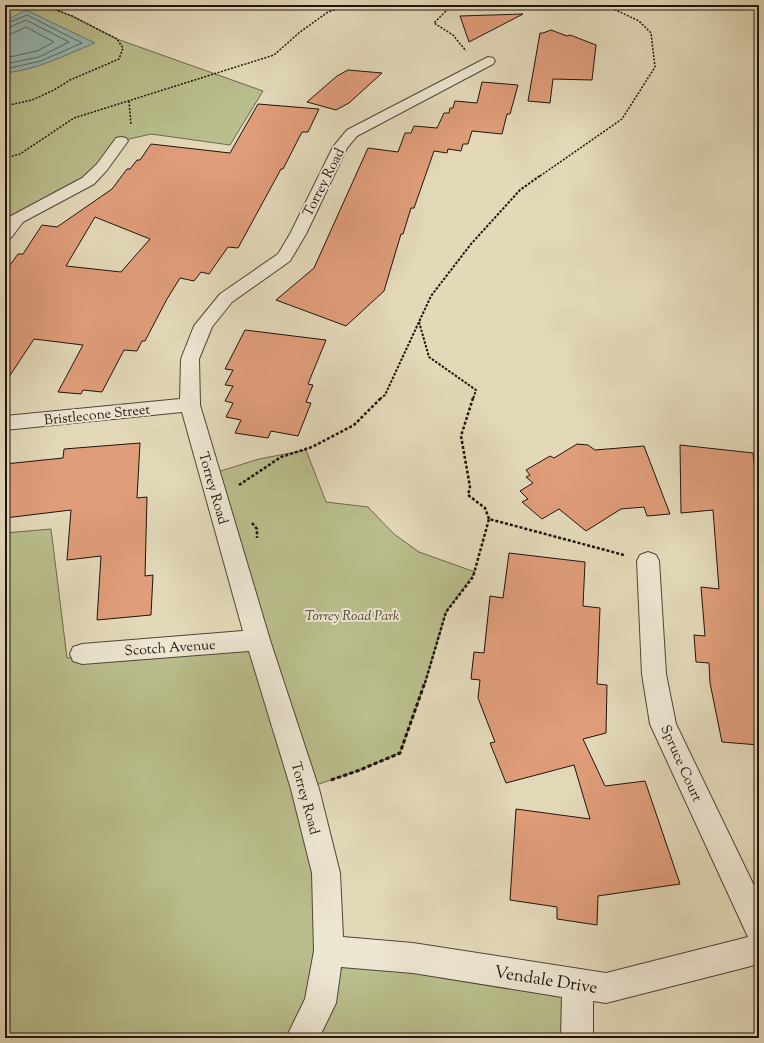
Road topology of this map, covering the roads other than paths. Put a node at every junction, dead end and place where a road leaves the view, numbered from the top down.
1 (488, 61) road end
2 (121, 141) dead end
3 (5, 234) edge
4 (190, 405) junction
5 (5, 423) edge
6 (648, 561) road end
7 (258, 640) junction
8 (82, 654) dead end
9 (759, 928) edge
10 (759, 948) edge
11 (329, 951) junction
12 (578, 983) junction
13 (302, 1038) edge
14 (577, 1038) edge

1 - 4 street, Torrey Road
2 - 3 street
4 - 5 street, Bristlecone Street
4 - 7 street, Torrey Road
6 - 9 street, Spruce Court
7 - 8 street, Scotch Avenue
7 - 11 street, Torrey Road
10 - 12 street, Vendale Drive
11 - 12 street, Vendale Drive
11 - 13 street, Torrey Road
12 - 14 street

